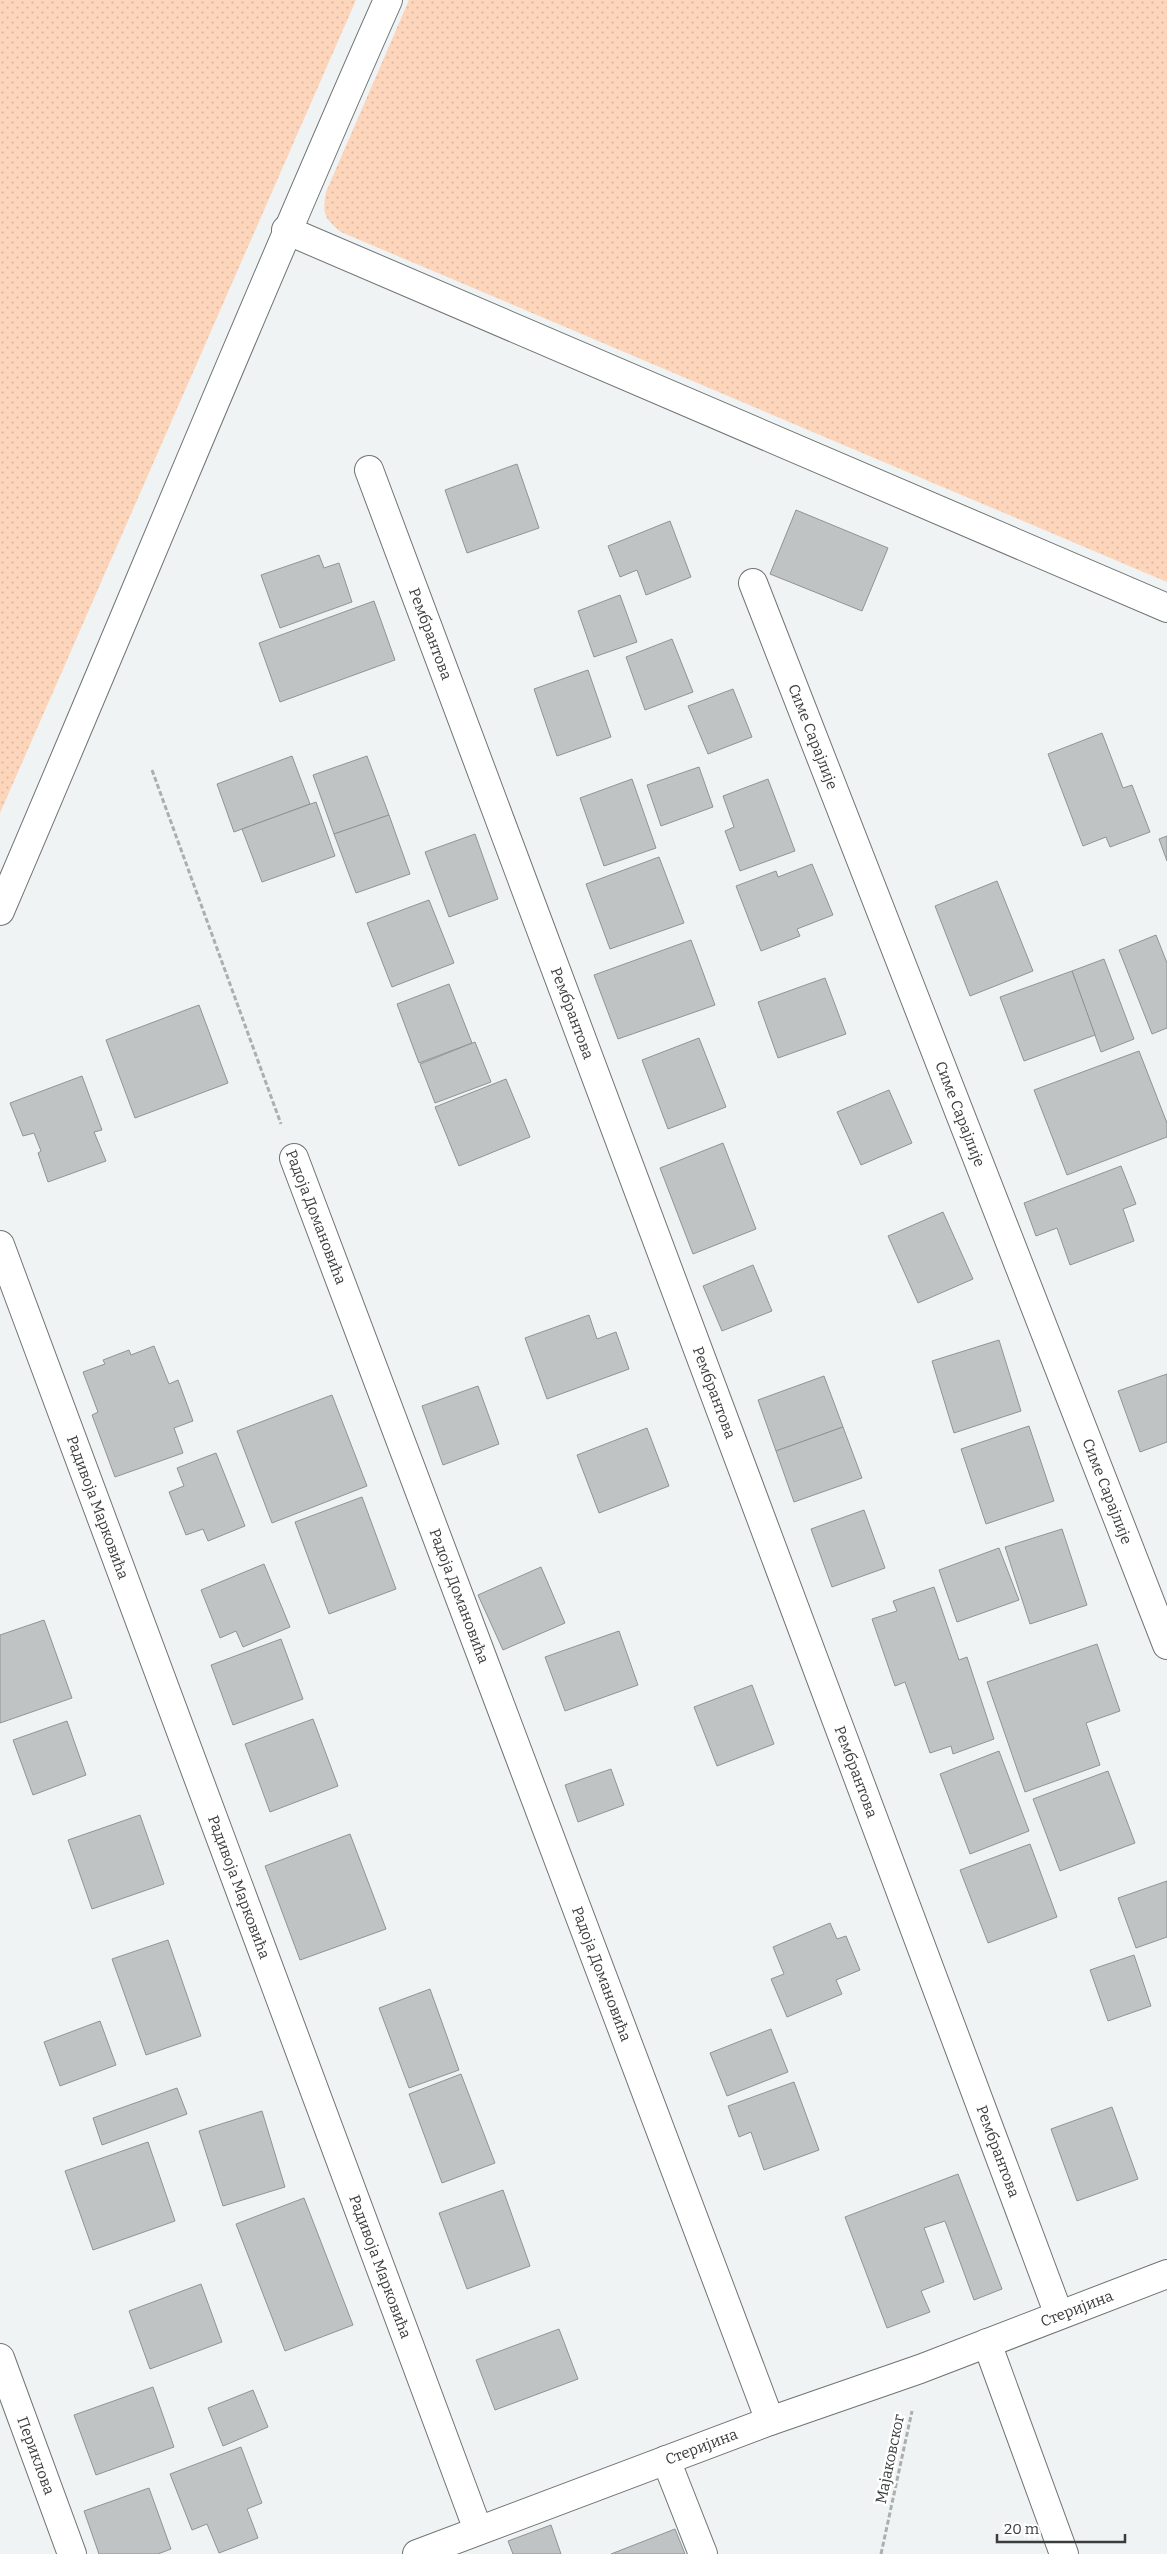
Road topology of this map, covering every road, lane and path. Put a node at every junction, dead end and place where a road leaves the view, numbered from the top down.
1 (388, 0) edge
2 (286, 230) junction
3 (369, 470) dead end
4 (753, 583) dead end
5 (1167, 608) edge
6 (152, 770) dead end
7 (0, 911) edge
8 (294, 1158) joint
9 (0, 1245) edge
10 (1167, 1646) edge
11 (1167, 2274) edge
12 (1059, 2315) junction
13 (987, 2343) junction
14 (0, 2358) edge
15 (920, 2369) junction
16 (770, 2421) junction
17 (666, 2460) junction
18 (478, 2530) junction
19 (72, 2554) edge
20 (416, 2554) edge
21 (703, 2554) edge
22 (881, 2554) edge
23 (1064, 2554) edge

1 - 2 street
2 - 5 street
2 - 7 street
3 - 12 street, Рембрантова
4 - 10 street, Симе Сарајлије
6 - 8 path, Радоја Домановића
8 - 16 street, Радоја Домановића
9 - 18 street, Радивоја Марковића
11 - 12 street, Стеријина
12 - 13 street, Стеријина
13 - 15 street, Стеријина
13 - 23 street
14 - 19 street, Периклова
15 - 16 street, Стеријина
15 - 22 path, Мајаковског
16 - 17 street, Стеријина
17 - 18 street, Стеријина
17 - 21 street
18 - 20 street, Стеријина

